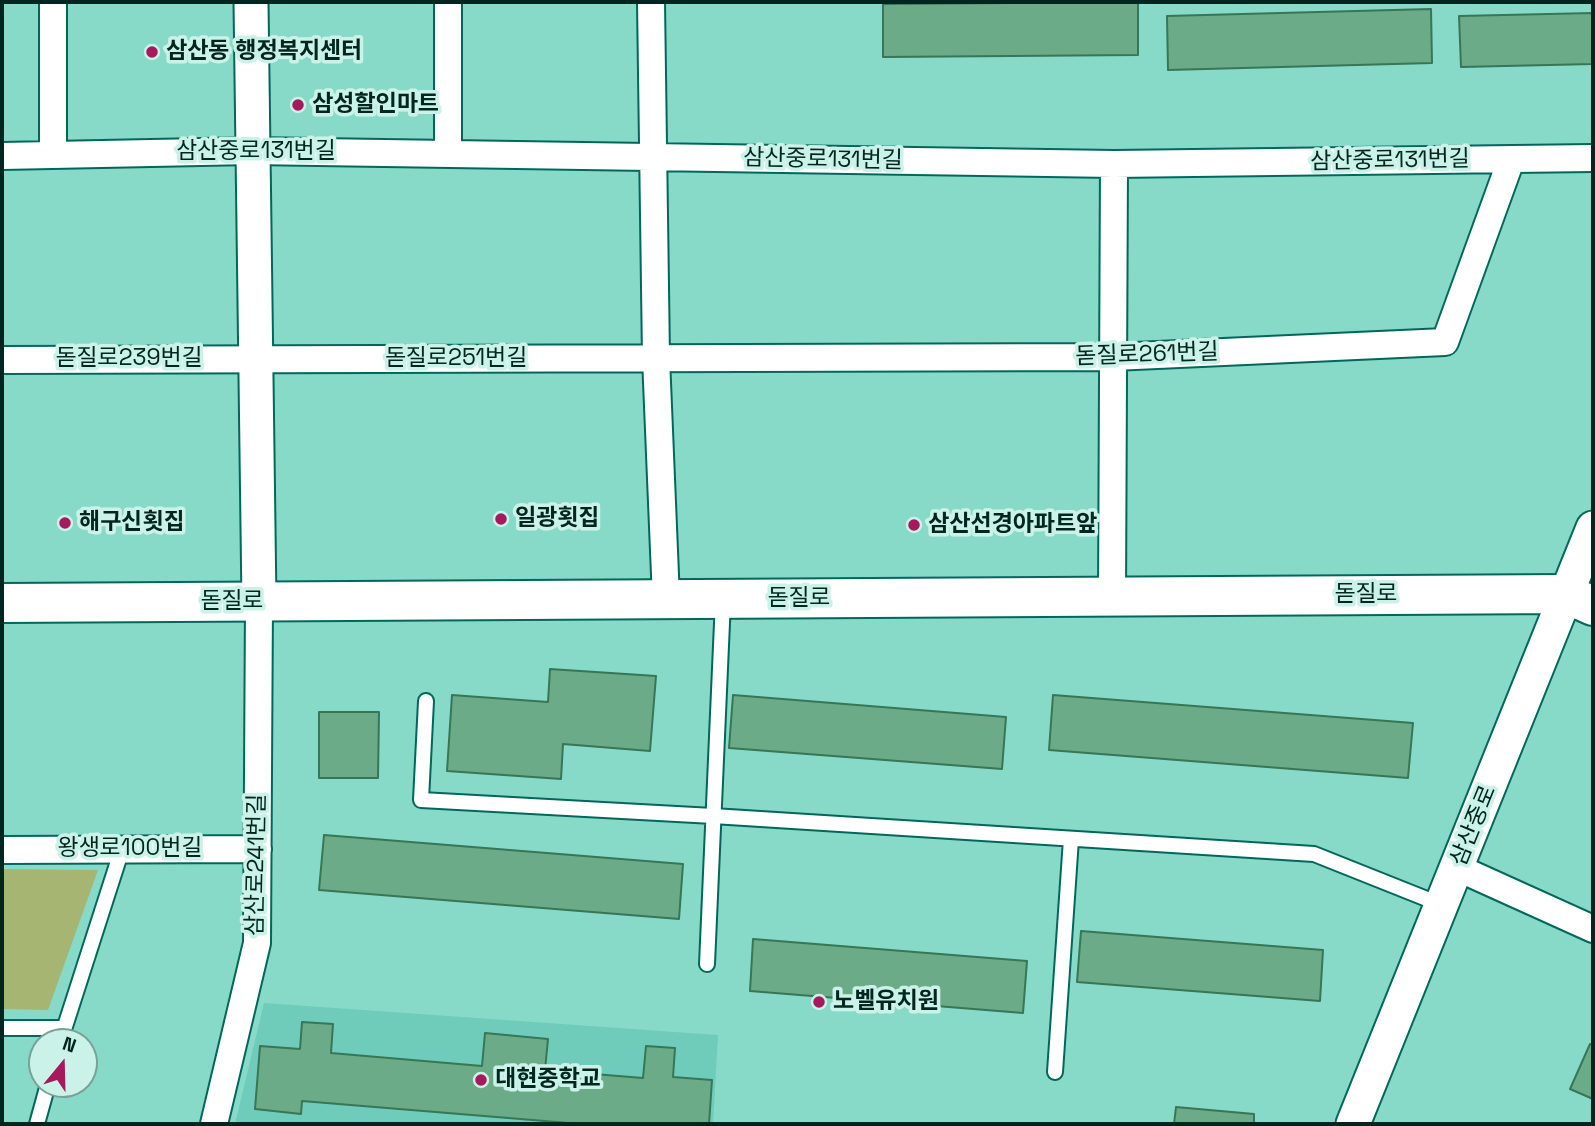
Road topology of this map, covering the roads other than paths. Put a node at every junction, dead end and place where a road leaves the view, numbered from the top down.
1 (53, 2) edge
2 (251, 2) edge
3 (448, 2) edge
4 (651, 2) edge
5 (251, 151) junction
6 (448, 153) junction
7 (53, 155) junction
8 (2, 156) edge
9 (653, 157) junction
10 (1593, 158) edge
11 (1511, 160) junction
12 (1114, 164) junction
13 (1113, 357) junction
14 (656, 358) junction
15 (2, 359) edge
16 (257, 359) junction
17 (1593, 528) edge
18 (1112, 597) junction
19 (666, 599) junction
20 (723, 599) junction
21 (1580, 600) edge
22 (259, 602) junction
23 (2, 603) edge
24 (426, 701) dead end
25 (713, 816) junction
26 (1071, 839) junction
27 (122, 849) junction
28 (258, 849) junction
29 (2, 850) edge
30 (1458, 868) junction
31 (1442, 905) junction
32 (1593, 929) edge
33 (707, 964) dead end
34 (2, 1028) edge
35 (63, 1028) edge
36 (28, 1031) edge
37 (1055, 1072) dead end
38 (44, 1098) edge
39 (37, 1124) edge
40 (214, 1124) edge
41 (1353, 1124) edge

1 - 7 street
2 - 5 street
3 - 6 street
4 - 9 street
5 - 6 street, 삼산중로131번길
5 - 7 street, 삼산중로131번길
5 - 16 street
6 - 9 street, 삼산중로131번길
7 - 8 street, 삼산중로131번길
9 - 12 street, 삼산중로131번길
9 - 14 street
10 - 11 street, 삼산중로131번길
11 - 12 street, 삼산중로131번길
11 - 13 street, 돋질로261번길
12 - 13 street
13 - 14 street, 돋질로261번길
13 - 18 street
14 - 16 street, 돋질로251번길
14 - 19 street
15 - 16 street, 돋질로239번길
16 - 22 street
17 - 21 street, 삼산중로
18 - 20 main road, 돋질로
18 - 21 main road, 돋질로
19 - 20 main road, 돋질로
19 - 22 main road, 돋질로
20 - 25 lane
21 - 30 street, 삼산중로
22 - 23 main road, 돋질로
22 - 28 street, 삼산로241번길
24 - 25 lane
25 - 26 lane
25 - 33 lane
26 - 31 lane
26 - 37 lane
27 - 28 street, 왕생로100번길
27 - 29 street, 왕생로100번길
27 - 35 lane
28 - 40 street, 삼산로241번길
30 - 31 street, 삼산중로
30 - 32 street
31 - 41 street, 삼산중로
34 - 36 lane
38 - 39 lane

